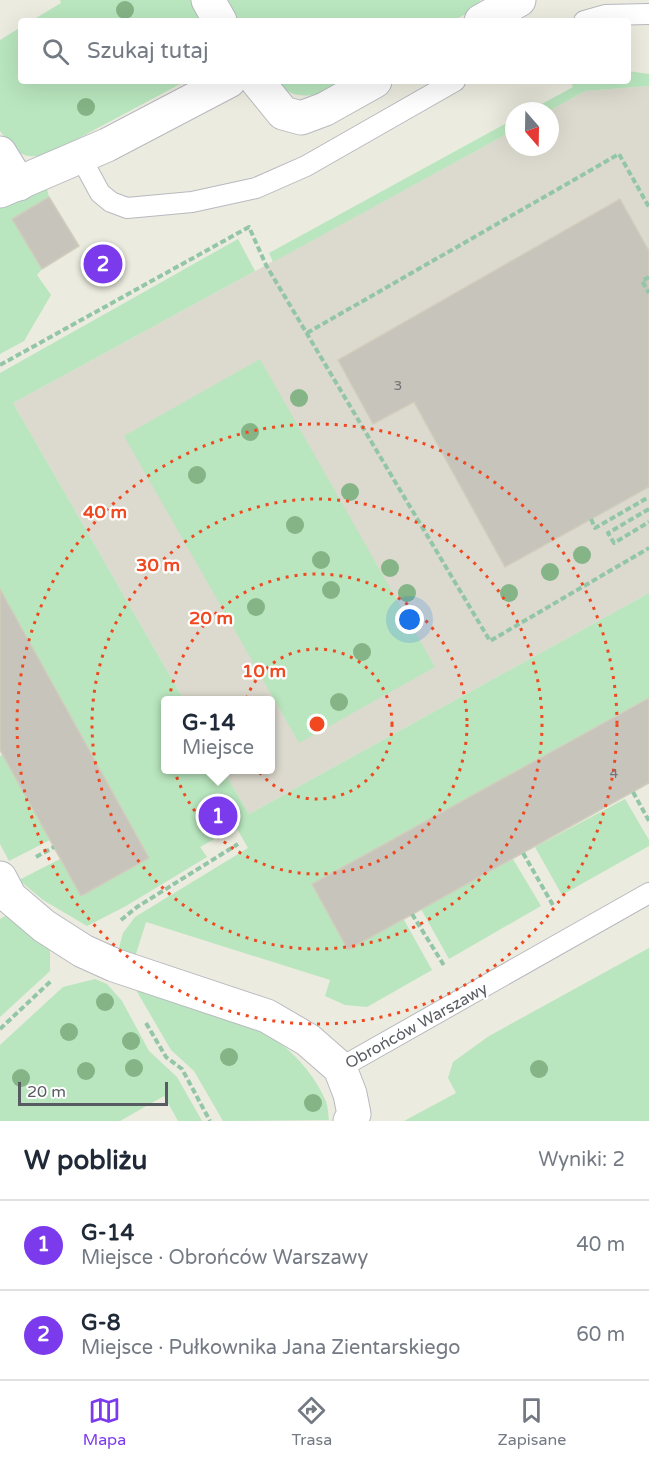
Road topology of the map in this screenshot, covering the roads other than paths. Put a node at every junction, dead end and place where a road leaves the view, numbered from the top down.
1 (208, 0) edge
2 (520, 0) edge
3 (649, 14) edge
4 (218, 18) edge
5 (487, 18) edge
6 (531, 18) edge
7 (594, 18) edge
8 (223, 84) edge
9 (259, 84) edge
10 (370, 84) edge
11 (450, 84) edge
12 (0, 153) edge
13 (81, 156) junction
14 (9, 188) edge
15 (0, 878) edge
16 (649, 893) edge
17 (340, 1068) junction
18 (350, 1121) edge

1 - 4 street
2 - 5 street
2 - 6 street
3 - 7 lane
8 - 13 street
9 - 10 street
11 - 13 lane
12 - 14 street
13 - 14 street
15 - 17 street, Obrońców Warszawy
16 - 17 lane, Obrońców Warszawy
17 - 18 street

